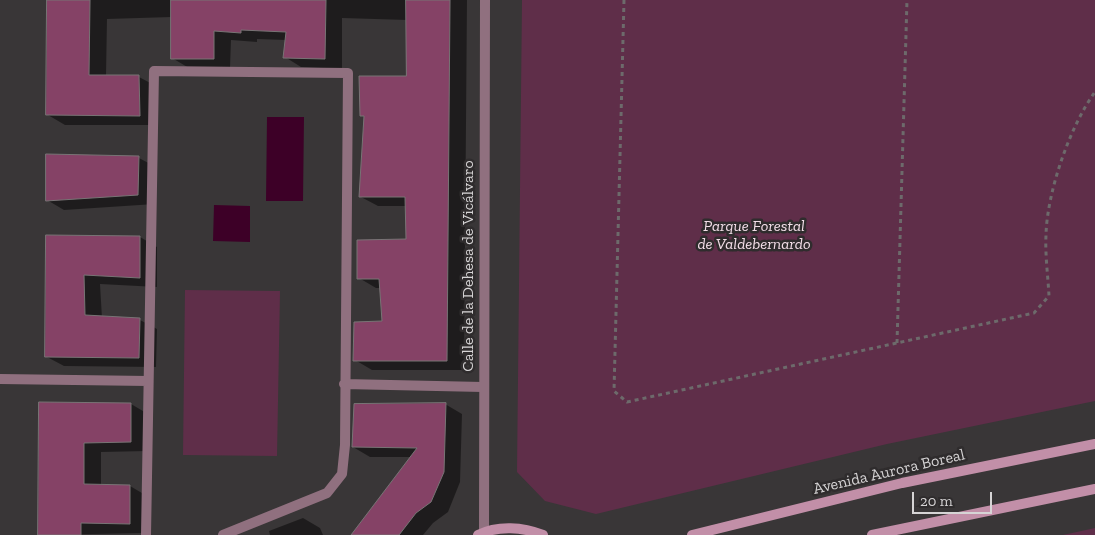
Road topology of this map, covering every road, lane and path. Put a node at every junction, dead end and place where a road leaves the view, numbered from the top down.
1 (485, 0) edge
2 (624, 0) edge
3 (907, 0) edge
4 (1095, 92) edge
5 (897, 343) junction
6 (0, 380) edge
7 (148, 381) junction
8 (344, 384) junction
9 (483, 386) junction
10 (1095, 444) edge
11 (1095, 489) edge
12 (481, 534) edge
13 (146, 535) edge
14 (223, 535) edge
15 (543, 535) edge
16 (692, 535) edge
17 (872, 535) edge

1 - 9 street, Calle de la Dehesa de Vicálvaro
2 - 5 path
3 - 5 path
4 - 5 path
6 - 7 street
7 - 8 street
7 - 13 street
8 - 9 street
8 - 14 street
9 - 12 street, Calle de la Dehesa de Vicálvaro
10 - 16 main road, Avenida Aurora Boreal
11 - 17 main road
12 - 15 main road

